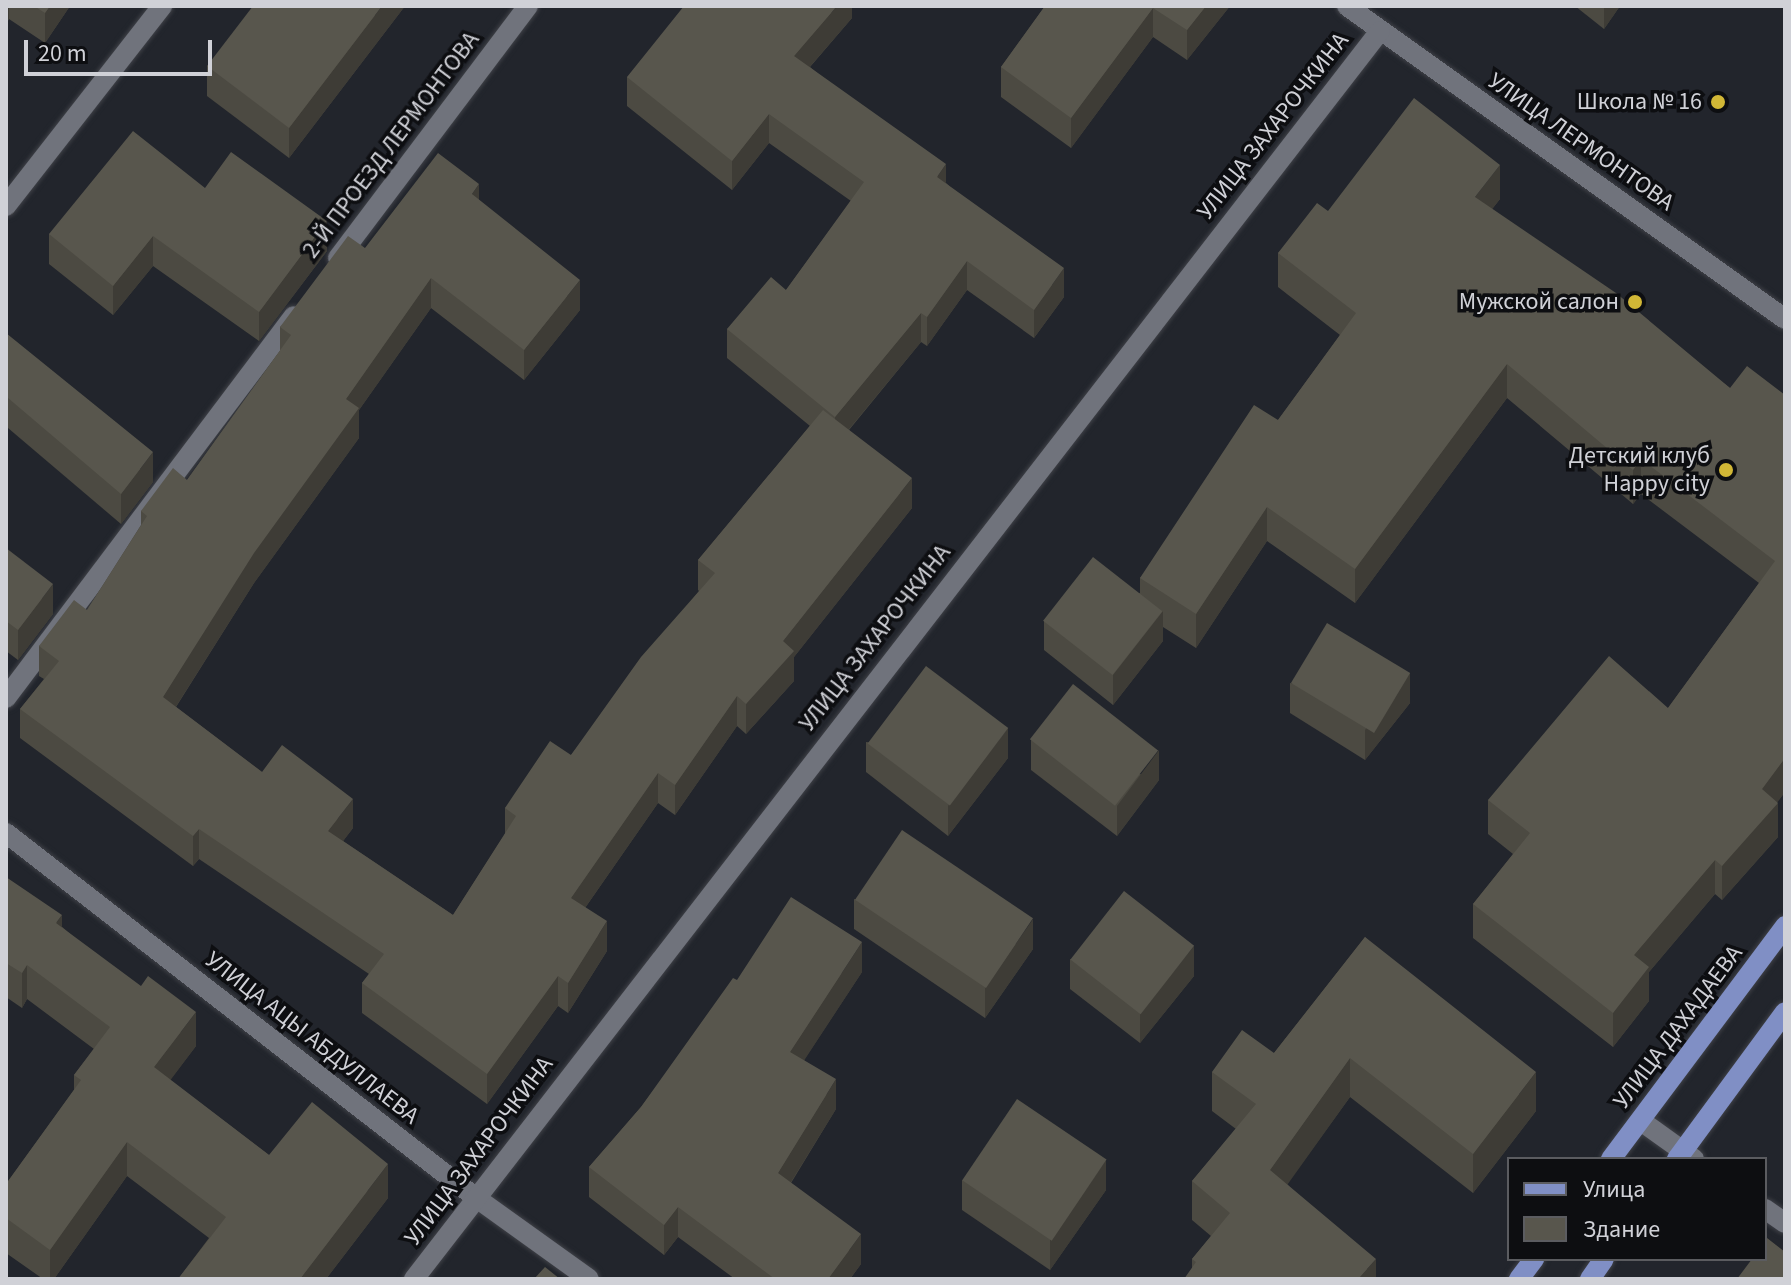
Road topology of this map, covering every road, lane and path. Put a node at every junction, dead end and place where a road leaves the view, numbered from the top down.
1 (162, 6) edge
2 (528, 6) edge
3 (1347, 6) edge
4 (1380, 31) junction
5 (6, 206) edge
6 (329, 270) edge
7 (310, 296) edge
8 (1785, 319) edge
9 (6, 698) edge
10 (6, 833) edge
11 (1785, 926) edge
12 (1785, 1012) edge
13 (1641, 1121) junction
14 (1684, 1156) edge
15 (1613, 1157) edge
16 (475, 1197) junction
17 (1767, 1210) edge
18 (1785, 1223) edge
19 (1532, 1261) edge
20 (1603, 1261) edge
21 (414, 1279) edge
22 (589, 1279) edge
23 (1519, 1279) edge
24 (1590, 1279) edge

1 - 5 street
2 - 6 street, 2-Й ПРОЕЗД ЛЕРМОНТОВА
3 - 4 street, УЛИЦА ЛЕРМОНТОВА
4 - 8 street, УЛИЦА ЛЕРМОНТОВА
4 - 16 street, УЛИЦА ЗАХАРОЧКИНА
7 - 9 street, 2-Й ПРОЕЗД ЛЕРМОНТОВА
10 - 16 street, УЛИЦА АЦЫ АБДУЛЛАЕВА
11 - 13 main road, УЛИЦА ДАХАДАЕВА
12 - 14 main road
13 - 14 street
13 - 15 main road, УЛИЦА ДАХАДАЕВА
16 - 21 street, УЛИЦА ЗАХАРОЧКИНА
16 - 22 street, УЛИЦА АЦЫ АБДУЛЛАЕВА
17 - 18 street
19 - 23 main road
20 - 24 main road

